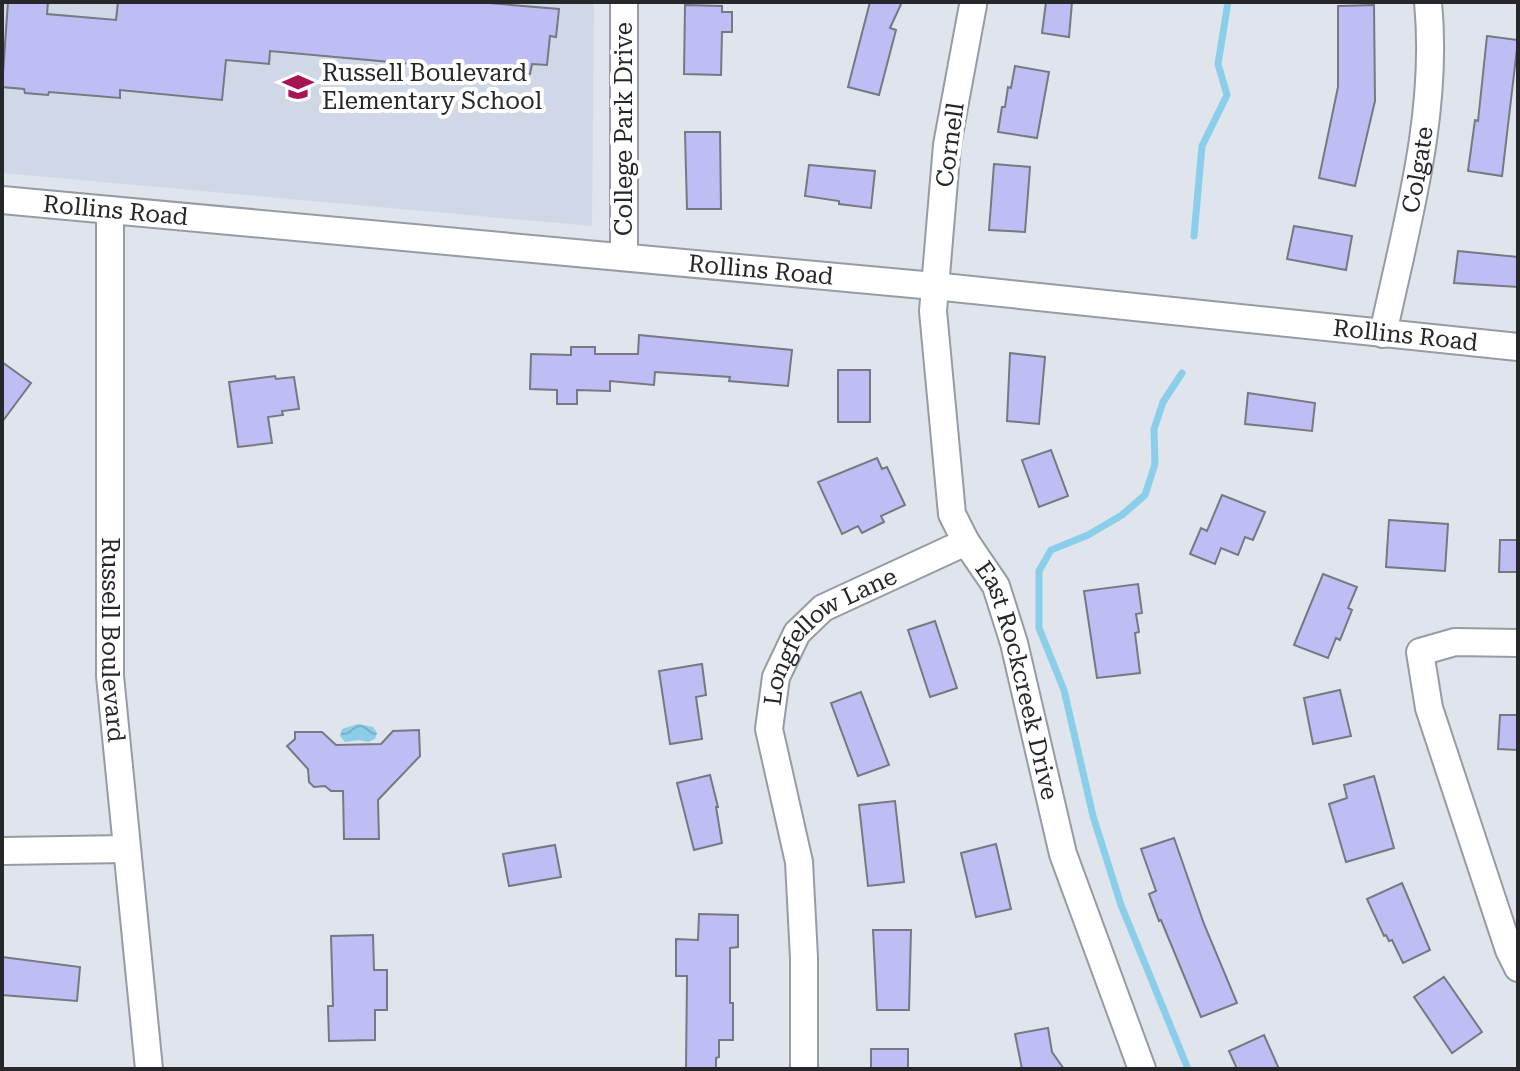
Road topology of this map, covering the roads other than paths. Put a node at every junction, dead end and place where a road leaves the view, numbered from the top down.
1 (624, 2) edge
2 (1428, 2) edge
3 (973, 5) dead end
4 (2, 200) edge
5 (110, 210) junction
6 (624, 257) junction
7 (934, 286) junction
8 (1383, 334) junction
9 (1518, 347) edge
10 (966, 542) junction
11 (1518, 643) edge
12 (126, 849) junction
13 (2, 851) edge
14 (1515, 956) edge
15 (149, 1069) edge
16 (804, 1069) edge
17 (1142, 1069) edge

1 - 6 street, College Park Drive
2 - 8 street, Colgate
3 - 7 street, Cornell
4 - 5 street, Rollins Road
5 - 6 street, Rollins Road
5 - 12 street, Russell Boulevard
6 - 7 street, Rollins Road
7 - 8 street, Rollins Road
7 - 10 street, East Rockcreek Drive
8 - 9 street, Rollins Road
10 - 16 street, Longfellow Lane
10 - 17 street, East Rockcreek Drive
11 - 14 street
12 - 13 street
12 - 15 street, Russell Boulevard

